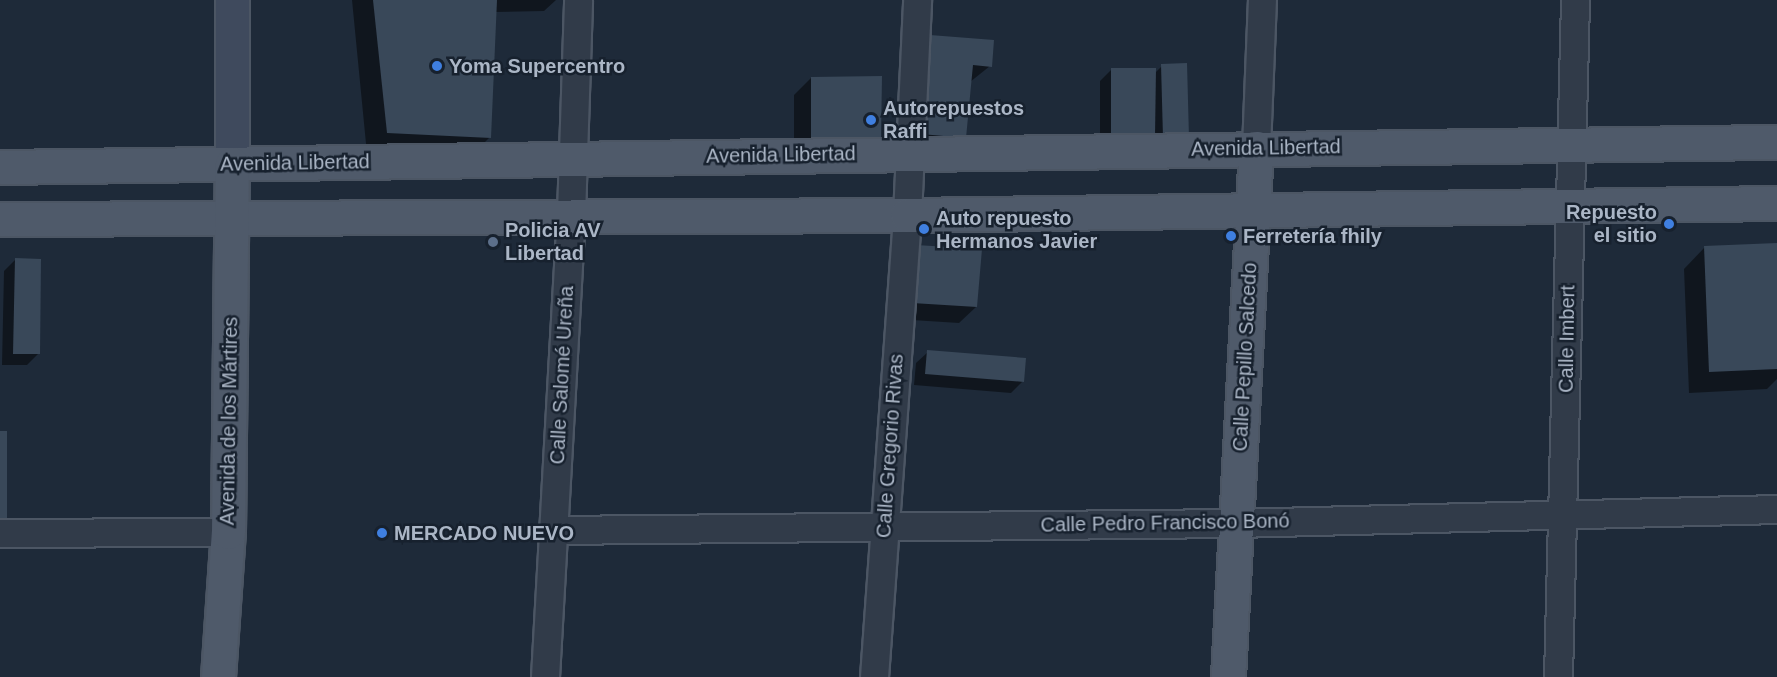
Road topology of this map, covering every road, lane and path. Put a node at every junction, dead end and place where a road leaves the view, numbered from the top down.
1 (232, 0) edge
2 (578, 0) edge
3 (917, 0) edge
4 (1262, 0) edge
5 (1575, 0) edge
6 (1777, 142) edge
7 (1571, 146) junction
8 (1256, 148) junction
9 (910, 154) junction
10 (574, 158) junction
11 (232, 164) junction
12 (0, 167) edge
13 (1777, 203) edge
14 (1570, 205) junction
15 (1253, 208) junction
16 (571, 214) junction
17 (907, 215) junction
18 (233, 217) junction
19 (0, 219) edge
20 (1777, 508) edge
21 (1563, 514) junction
22 (1236, 523) junction
23 (884, 528) junction
24 (554, 530) junction
25 (228, 532) junction
26 (0, 533) edge
27 (218, 677) edge
28 (545, 677) edge
29 (874, 677) edge
30 (1228, 677) edge
31 (1558, 677) edge

1 - 11 street
2 - 10 street, Calle Salomé Ureña
3 - 9 street
4 - 8 street, Calle Pepillo Salcedo
5 - 7 street, Calle Imbert
6 - 7 main road, Avenida Libertad
7 - 8 main road, Avenida Libertad
7 - 14 street, Calle Imbert
8 - 9 main road, Avenida Libertad
8 - 15 main road, Calle Pepillo Salcedo
9 - 10 main road, Avenida Libertad
9 - 17 street, Calle Gregorio Rivas
10 - 11 main road, Avenida Libertad
10 - 16 street, Calle Salomé Ureña
11 - 12 main road, Avenida Libertad
11 - 18 main road, Avenida de los Mártires
13 - 14 main road
14 - 15 main road
14 - 21 street, Calle Imbert
15 - 17 main road
15 - 22 main road, Calle Pepillo Salcedo
16 - 17 main road
16 - 18 main road
16 - 24 street, Calle Salomé Ureña
17 - 23 street, Calle Gregorio Rivas
18 - 19 main road
18 - 25 main road, Avenida de los Mártires
20 - 21 street, Calle Pedro Francisco Bonó
21 - 22 street, Calle Pedro Francisco Bonó
21 - 31 street, Calle Imbert
22 - 23 street, Calle Pedro Francisco Bonó
22 - 30 main road, Calle Pepillo Salcedo
23 - 24 street, Calle Pedro Francisco Bonó
23 - 29 street, Calle Gregorio Rivas
24 - 28 street, Calle Salomé Ureña
25 - 26 street
25 - 27 main road, Avenida de los Mártires

